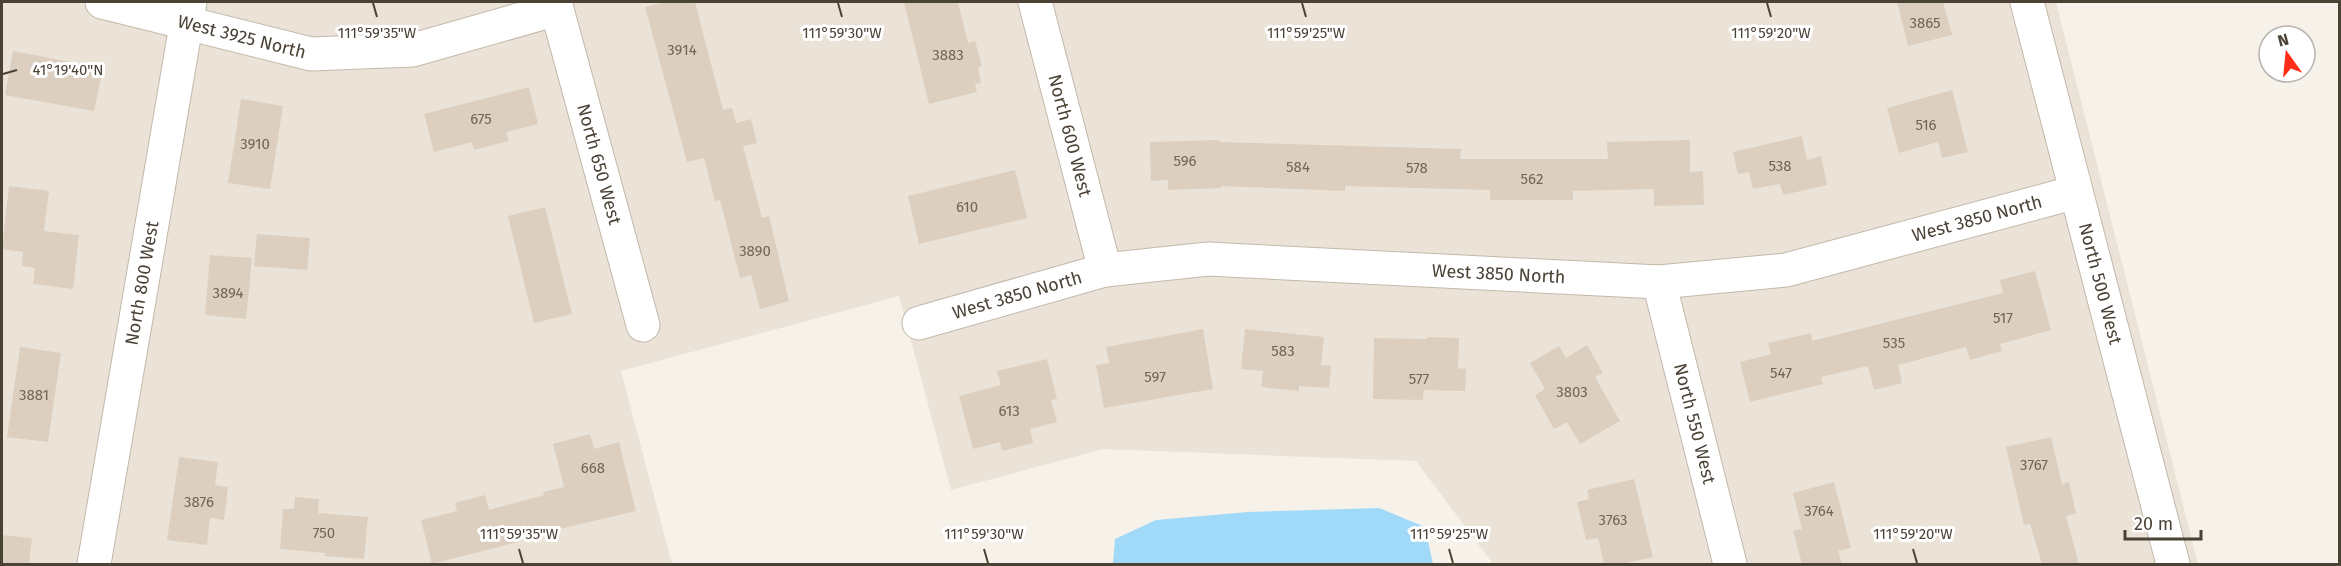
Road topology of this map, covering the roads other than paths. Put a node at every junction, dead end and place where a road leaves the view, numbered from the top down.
1 (102, 2) edge
2 (1035, 2) edge
3 (2027, 2) edge
4 (556, 5) edge
5 (188, 13) edge
6 (2076, 192) junction
7 (1105, 270) junction
8 (1659, 282) junction
9 (919, 323) dead end
10 (643, 326) dead end
11 (94, 564) edge
12 (1731, 564) edge
13 (2173, 564) edge

1 - 5 street, West 3925 North
2 - 7 street, North 600 West
3 - 6 street, North 500 West
4 - 5 street, West 3925 North
4 - 10 street, North 650 West
5 - 11 street, North 800 West
6 - 8 street, West 3850 North
6 - 13 street, North 500 West
7 - 8 street, West 3850 North
7 - 9 street, West 3850 North
8 - 12 street, North 550 West

